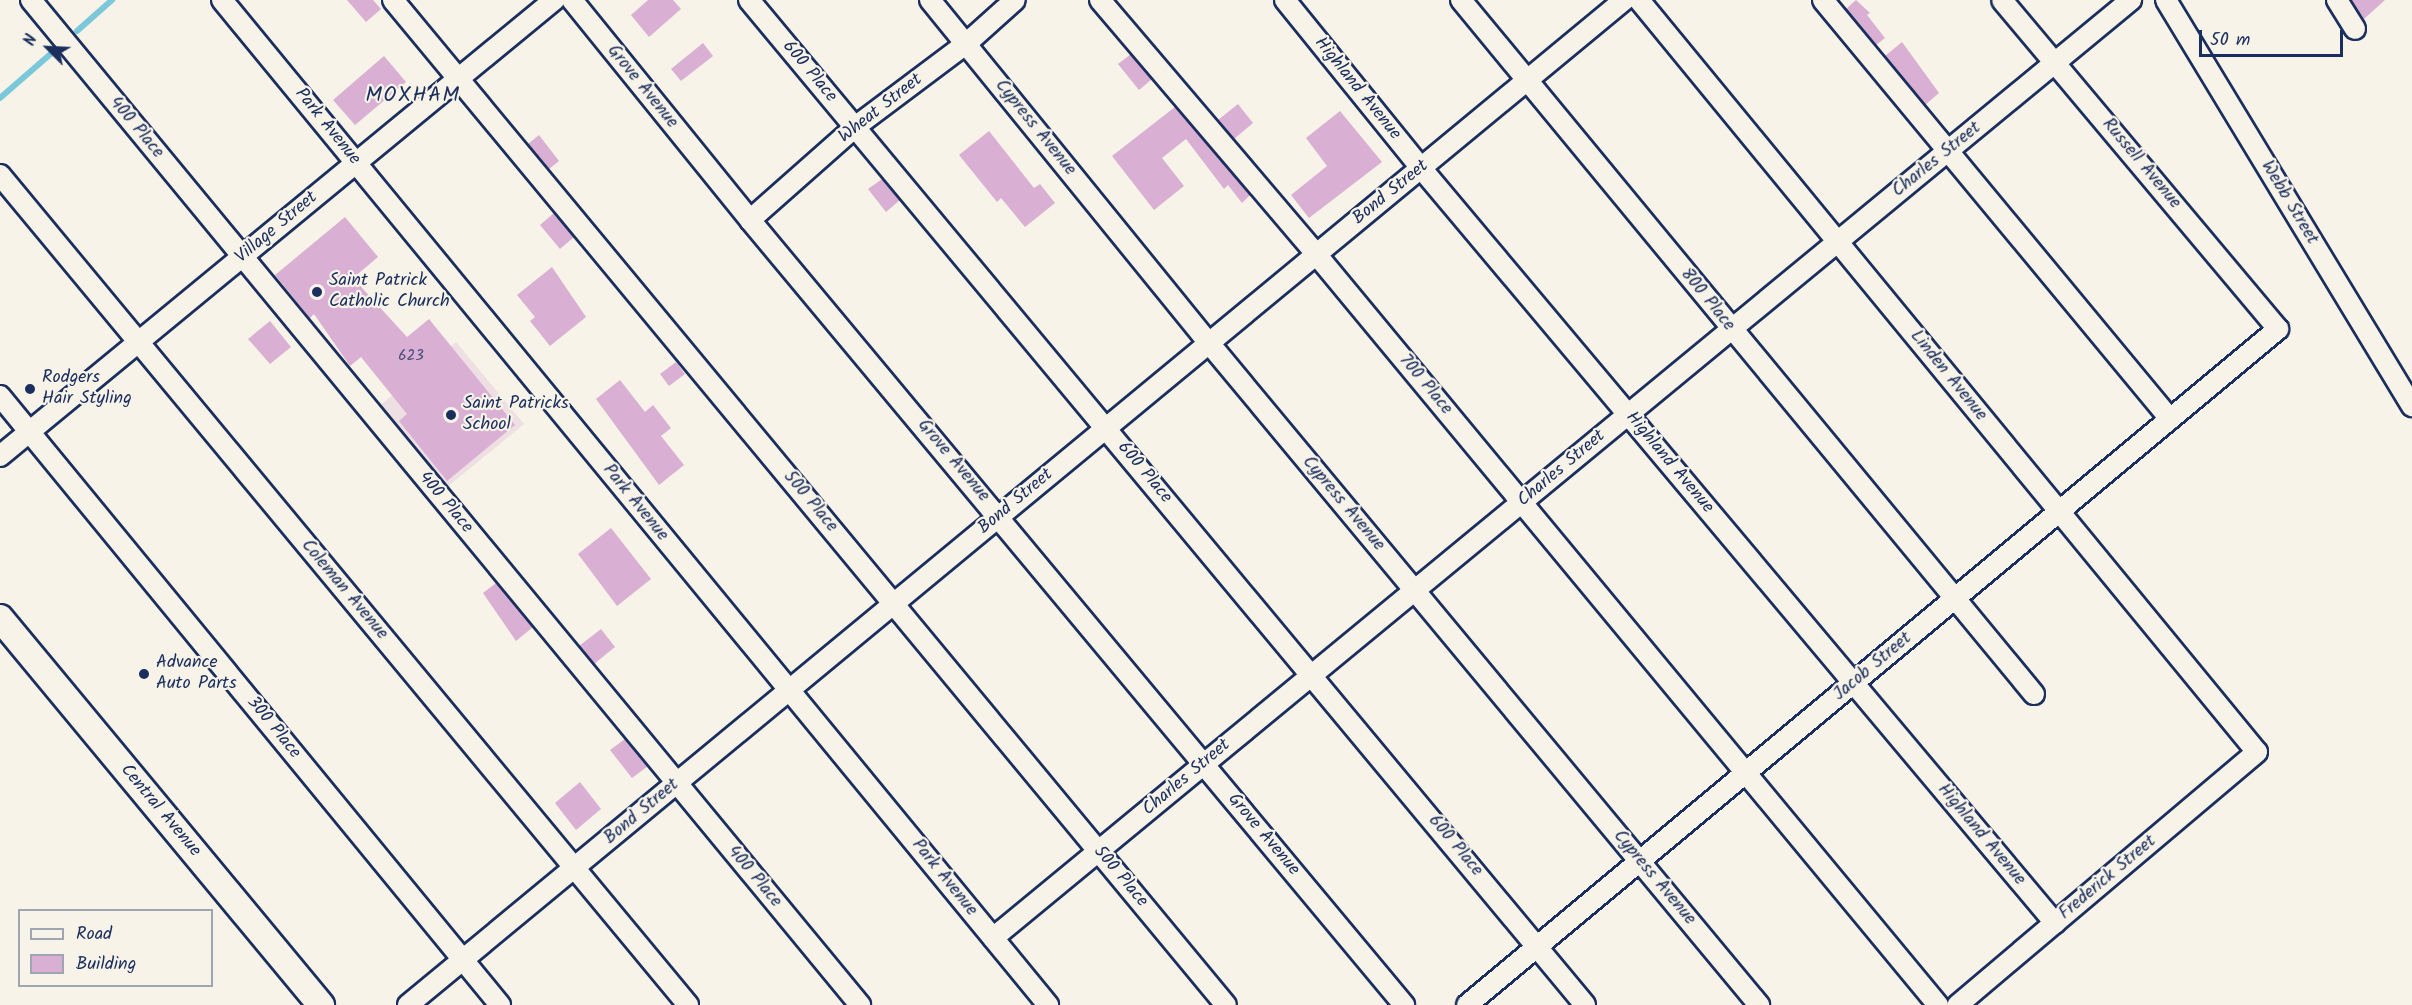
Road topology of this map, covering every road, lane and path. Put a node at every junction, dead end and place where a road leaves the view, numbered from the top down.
1 (31, 0) edge
2 (222, 0) edge
3 (393, 0) edge
4 (554, 0) edge
5 (572, 0) edge
6 (749, 0) edge
7 (930, 0) edge
8 (1015, 0) edge
9 (1100, 0) edge
10 (1285, 0) edge
11 (1461, 0) edge
12 (1624, 0) edge
13 (1639, 0) edge
14 (1823, 0) edge
15 (2002, 0) edge
16 (2131, 0) edge
17 (2166, 0) edge
18 (2337, 0) edge
19 (2355, 29) dead end
20 (967, 43) junction
21 (2056, 63) junction
22 (459, 79) junction
23 (1528, 80) junction
24 (855, 127) junction
25 (1948, 151) junction
26 (356, 163) junction
27 (1421, 168) junction
28 (0, 175) edge
29 (750, 220) junction
30 (1838, 242) junction
31 (1316, 254) junction
32 (243, 257) junction
33 (2278, 328) joint
34 (1731, 330) junction
35 (139, 342) junction
36 (1209, 343) junction
37 (0, 396) edge
38 (2412, 406) edge
39 (1628, 414) junction
40 (2170, 419) junction
41 (1106, 428) junction
42 (30, 432) junction
43 (0, 456) edge
44 (1522, 502) junction
45 (2059, 511) junction
46 (1000, 516) junction
47 (1415, 591) junction
48 (1956, 597) junction
49 (894, 604) junction
50 (0, 618) edge
51 (1312, 675) junction
52 (1854, 683) junction
53 (789, 690) junction
54 (2034, 694) dead end
55 (2258, 752) joint
56 (1205, 764) junction
57 (1747, 772) junction
58 (677, 783) junction
59 (1099, 851) junction
60 (1640, 861) junction
61 (574, 868) junction
62 (2055, 923) junction
63 (993, 939) junction
64 (1538, 946) junction
65 (463, 960) junction
66 (321, 1005) edge
67 (408, 1005) edge
68 (500, 1005) edge
69 (688, 1005) edge
70 (860, 1005) edge
71 (1048, 1005) edge
72 (1226, 1005) edge
73 (1404, 1005) edge
74 (1467, 1005) edge
75 (1585, 1005) edge
76 (1759, 1005) edge
77 (1938, 1005) edge
78 (1958, 1005) edge

1 - 32 street, 400 Place
2 - 26 street, Park Avenue
3 - 22 street, 500 Place
4 - 22 street, Village Street
5 - 29 street, Grove Avenue
6 - 24 street, 600 Place
7 - 20 street, Cypress Avenue
8 - 20 street, Wheat Street
9 - 31 street, 700 Place
10 - 27 street, Highland Avenue
11 - 23 street, 800 Place
12 - 23 street, Bond Street
13 - 30 street, Linden Avenue
14 - 25 street
15 - 21 street, Russell Avenue
16 - 21 street, Charles Street
17 - 38 street, Webb Street
18 - 19 street
20 - 24 street, Wheat Street
20 - 36 street, Cypress Avenue
21 - 25 street, Charles Street
21 - 33 street, Russell Avenue
22 - 26 street, Village Street
22 - 49 street, 500 Place
23 - 27 street, Bond Street
23 - 34 street, 800 Place
24 - 29 street, Wheat Street
24 - 41 street, 600 Place
25 - 30 street, Charles Street
25 - 40 street
26 - 32 street, Village Street
26 - 53 street, Park Avenue
27 - 31 street, Bond Street
27 - 39 street, Highland Avenue
28 - 35 street, Coleman Avenue
29 - 46 street, Grove Avenue
30 - 34 street, Charles Street
30 - 45 street, Linden Avenue
31 - 36 street, Bond Street
31 - 44 street, 700 Place
32 - 35 street, Village Street
32 - 58 street, 400 Place
33 - 40 street, Jacob Street
34 - 39 street, Charles Street
34 - 48 street, 800 Place
35 - 42 street, Village Street
35 - 61 street, Coleman Avenue
36 - 41 street, Bond Street
36 - 47 street, Cypress Avenue
37 - 42 street, 300 Place
39 - 44 street, Charles Street
39 - 52 street, Highland Avenue
40 - 45 street, Jacob Street
41 - 46 street, Bond Street
41 - 51 street, 600 Place
42 - 43 street, Village Street
42 - 65 street, 300 Place
44 - 47 street, Charles Street
44 - 57 street, 700 Place
45 - 48 street, Jacob Street
45 - 55 street, Linden Avenue
46 - 49 street, Bond Street
46 - 56 street, Grove Avenue
47 - 51 street, Charles Street
47 - 60 street, Cypress Avenue
48 - 52 street, Jacob Street
48 - 54 street, 800 Place
49 - 53 street, Bond Street
49 - 59 street, 500 Place
50 - 66 main road, Central Avenue
51 - 56 street, Charles Street
51 - 64 street, 600 Place
52 - 57 street, Jacob Street
52 - 62 street, Highland Avenue
53 - 58 street, Bond Street
53 - 63 street, Park Avenue
55 - 62 street, Frederick Street
56 - 59 street, Charles Street
56 - 73 street, Grove Avenue
57 - 60 street, Jacob Street
57 - 77 street, 700 Place
58 - 61 street, Bond Street
58 - 70 street, 400 Place
59 - 63 street, Charles Street
59 - 72 street, 500 Place
60 - 64 street, Jacob Street
60 - 76 street, Cypress Avenue
61 - 65 street, Bond Street
61 - 69 street, Coleman Avenue
62 - 78 street, Frederick Street
63 - 71 street, Park Avenue
64 - 74 street, Jacob Street
64 - 75 street, 600 Place
65 - 67 street, Bond Street
65 - 68 street, 300 Place

